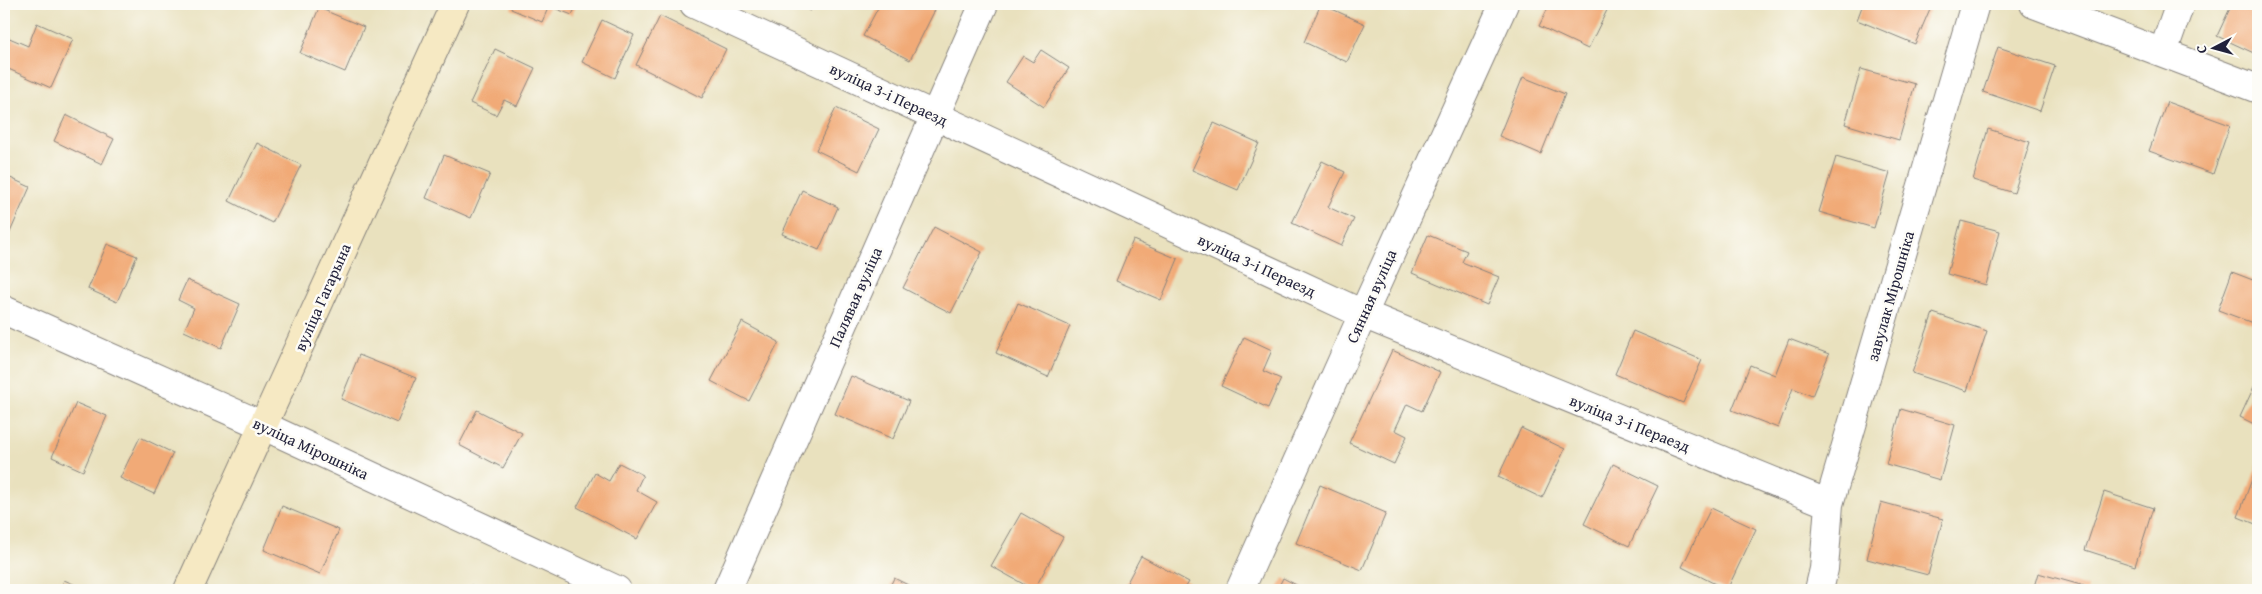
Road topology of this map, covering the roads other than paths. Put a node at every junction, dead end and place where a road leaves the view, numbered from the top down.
1 (455, 4) edge
2 (694, 4) edge
3 (984, 4) edge
4 (1504, 4) edge
5 (1975, 4) edge
6 (2034, 4) edge
7 (2180, 4) edge
8 (2163, 52) junction
9 (2258, 89) edge
10 (935, 115) junction
11 (4, 310) edge
12 (1362, 314) junction
13 (264, 426) junction
14 (1829, 504) junction
15 (188, 590) edge
16 (617, 590) edge
17 (727, 590) edge
18 (1240, 590) edge
19 (1819, 590) edge

1 - 13 main road, вуліца Гагарына
2 - 10 street, вуліца 3-і Пераезд
3 - 10 street, Палявая вуліца
4 - 12 street, Сянная вуліца
5 - 14 street, завулак Мірошніка
6 - 8 street
7 - 8 street
8 - 9 street
10 - 12 street, вуліца 3-і Пераезд
10 - 17 street, Палявая вуліца
11 - 13 street, вуліца Мірошніка
12 - 14 street, вуліца 3-і Пераезд
12 - 18 street, Сянная вуліца
13 - 15 main road, вуліца Гагарына
13 - 16 street, вуліца Мірошніка
14 - 19 street, завулак Мірошніка

